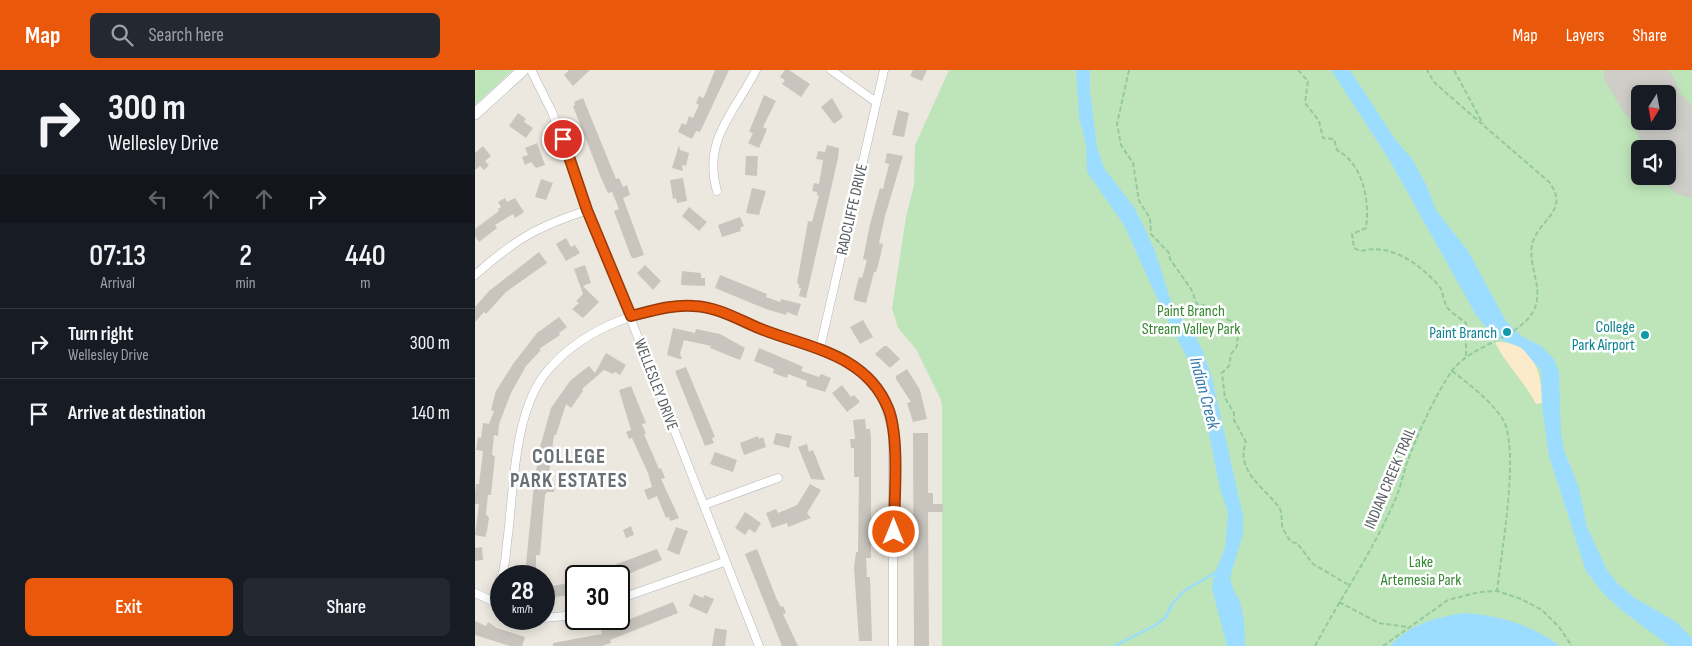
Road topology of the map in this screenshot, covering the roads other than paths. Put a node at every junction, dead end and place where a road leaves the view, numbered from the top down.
1 (523, 70) edge
2 (531, 70) edge
3 (756, 70) edge
4 (831, 70) edge
5 (884, 70) edge
6 (876, 102) junction
7 (475, 114) edge
8 (717, 191) dead end
9 (587, 210) junction
10 (475, 275) edge
11 (631, 316) junction
12 (819, 348) junction
13 (778, 478) dead end
14 (704, 505) junction
15 (724, 562) junction
16 (503, 565) edge
17 (475, 593) edge
18 (630, 595) edge
19 (490, 599) edge
20 (759, 646) edge
21 (893, 646) edge

1 - 7 street
2 - 9 street, WELLESLEY DRIVE
3 - 8 street
4 - 6 street
5 - 6 street, RADCLIFFE DRIVE
6 - 12 street, RADCLIFFE DRIVE
9 - 10 street
9 - 11 street, WELLESLEY DRIVE
11 - 12 street
11 - 14 street, WELLESLEY DRIVE
11 - 16 street
12 - 21 street
13 - 14 street
14 - 15 street, WELLESLEY DRIVE
15 - 18 street
15 - 20 street, WELLESLEY DRIVE
17 - 19 street

